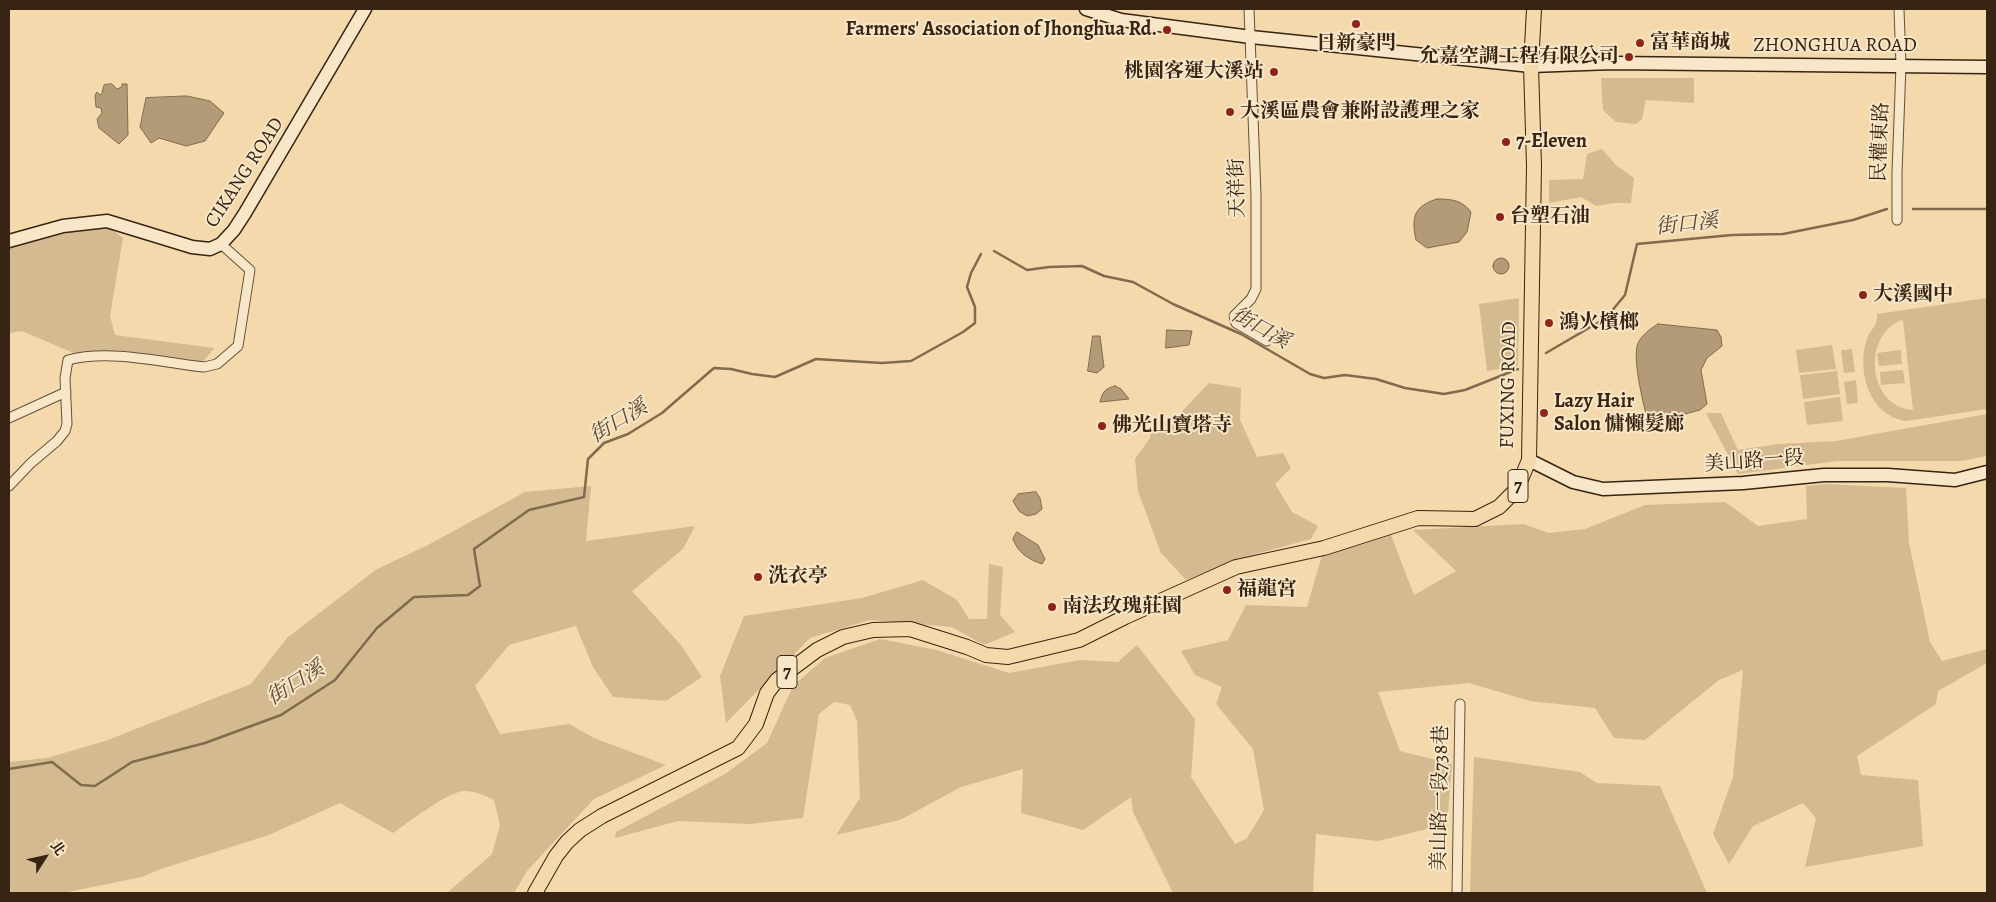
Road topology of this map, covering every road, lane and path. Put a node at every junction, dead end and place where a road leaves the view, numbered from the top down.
1 (365, 9) edge
2 (1086, 9) edge
3 (1250, 9) edge
4 (1534, 9) edge
5 (1899, 9) edge
6 (1251, 37) junction
7 (1901, 65) junction
8 (1531, 66) junction
9 (1987, 67) edge
10 (1897, 220) dead end
11 (9, 241) edge
12 (222, 244) junction
13 (1267, 341) dead end
14 (66, 392) junction
15 (9, 418) edge
16 (1529, 460) junction
17 (1987, 472) edge
18 (9, 486) edge
19 (1460, 704) dead end
20 (535, 893) edge
21 (1457, 893) edge

1 - 12 street, CIKANG ROAD
2 - 6 street, ZHONGHUA ROAD
3 - 6 street, 天祥街
4 - 8 main road, FUXING ROAD / 7
5 - 7 street, 民權東路
6 - 8 street, ZHONGHUA ROAD
6 - 13 street, 天祥街
7 - 8 street, ZHONGHUA ROAD
7 - 9 street, ZHONGHUA ROAD
7 - 10 street, 民權東路
8 - 16 main road, FUXING ROAD / 7
11 - 12 street, CIKANG ROAD
12 - 14 street
14 - 15 street
14 - 18 street
16 - 17 street, 美山路一段
16 - 20 main road, FUXING ROAD / 7
19 - 21 street, 美山路一段738巷

